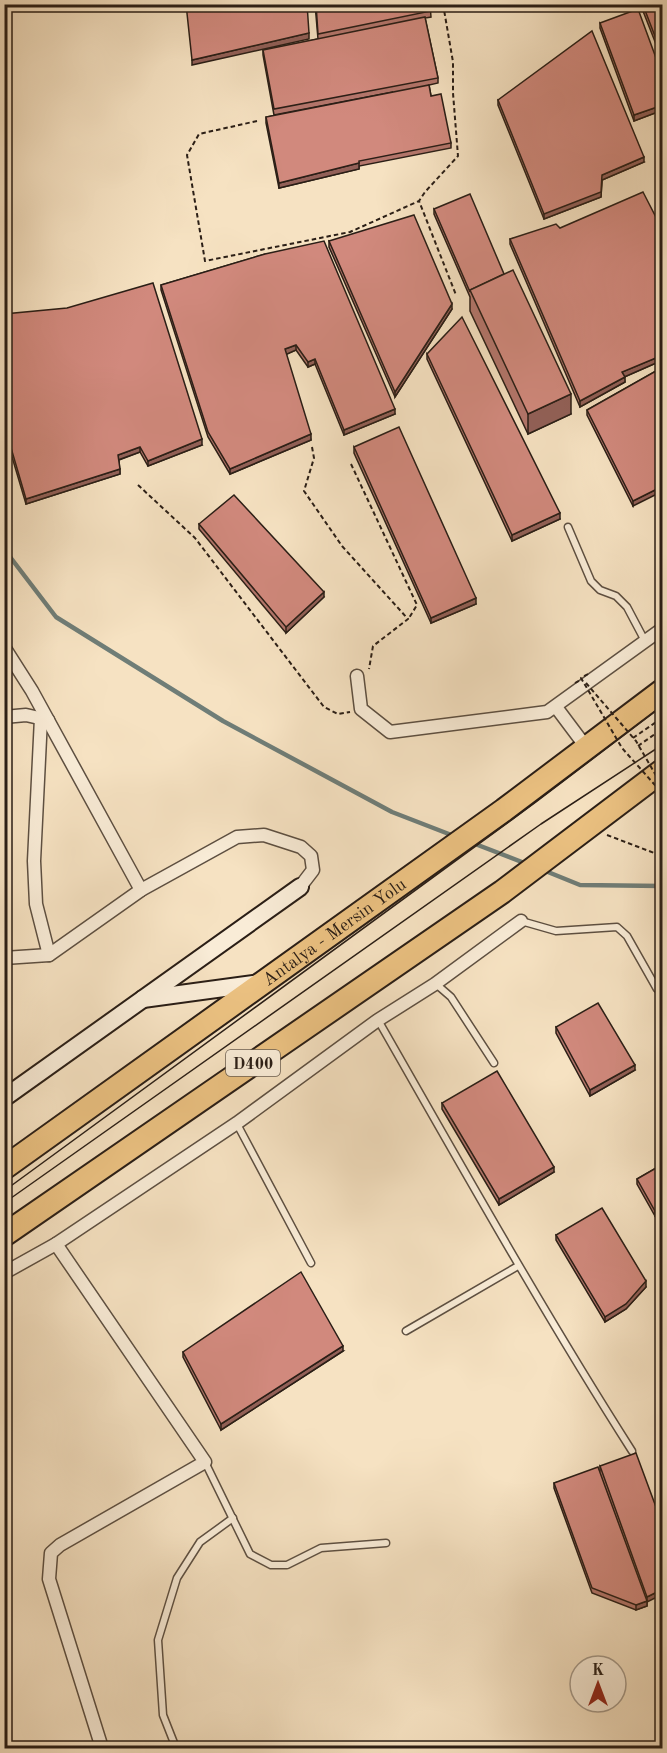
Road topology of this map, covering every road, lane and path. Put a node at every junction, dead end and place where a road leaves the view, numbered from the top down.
1 (443, 4) edge
2 (257, 121) dead end
3 (419, 201) junction
4 (456, 295) dead end
5 (312, 447) dead end
6 (351, 464) dead end
7 (138, 485) dead end
8 (568, 527) dead end
9 (408, 619) junction
10 (663, 629) edge
11 (646, 642) junction
12 (4, 647) edge
13 (588, 674) dead end
14 (357, 676) joint
15 (581, 678) junction
16 (575, 683) dead end
17 (663, 691) edge
18 (556, 707) junction
19 (362, 709) junction
20 (4, 717) edge
21 (663, 718) edge
22 (44, 719) junction
23 (663, 729) edge
24 (633, 738) junction
25 (638, 746) junction
26 (586, 747) junction
27 (663, 771) edge
28 (663, 786) edge
29 (663, 794) edge
30 (663, 807) edge
31 (581, 834) junction
32 (663, 856) edge
33 (300, 887) joint
34 (141, 890) junction
35 (521, 921) joint
36 (49, 955) junction
37 (4, 958) edge
38 (264, 982) junction
39 (435, 984) junction
40 (657, 989) dead end
41 (141, 999) junction
42 (378, 1020) junction
43 (494, 1063) dead end
44 (4, 1098) edge
45 (237, 1123) junction
46 (4, 1168) edge
47 (8, 1235) edge
48 (57, 1244) junction
49 (311, 1263) dead end
50 (518, 1266) junction
51 (4, 1273) edge
52 (406, 1331) dead end
53 (632, 1450) dead end
54 (205, 1462) junction
55 (232, 1518) junction
56 (386, 1543) dead end
57 (102, 1749) edge
58 (176, 1749) edge

1 - 3 path
2 - 3 path
3 - 4 path
5 - 9 path
6 - 9 path
7 - 19 path
8 - 11 lane
9 - 14 path
10 - 11 street
11 - 18 street
12 - 22 street
13 - 15 path, bridge
14 - 19 street
15 - 16 path, bridge
15 - 24 path, bridge
15 - 29 path, bridge
17 - 26 highway, Antalya - Mersin Yolu
18 - 19 street
18 - 26 street
20 - 22 street
21 - 24 path
22 - 34 street
22 - 36 street
23 - 25 path
24 - 25 path, bridge
25 - 28 path, bridge
26 - 38 highway, Antalya - Mersin Yolu
27 - 31 highway, D400
29 - 30 path
31 - 32 path
31 - 47 highway, D400
33 - 34 street
33 - 41 street
34 - 36 street
35 - 39 street
35 - 40 lane
36 - 37 street
38 - 41 street
38 - 46 highway, Antalya - Mersin Yolu
39 - 42 street
39 - 43 lane
41 - 44 street
42 - 45 street
42 - 50 lane
45 - 48 street
45 - 49 lane
48 - 51 street
48 - 54 street
50 - 52 lane
50 - 53 lane
54 - 55 lane
54 - 57 street
55 - 56 lane
55 - 58 lane

